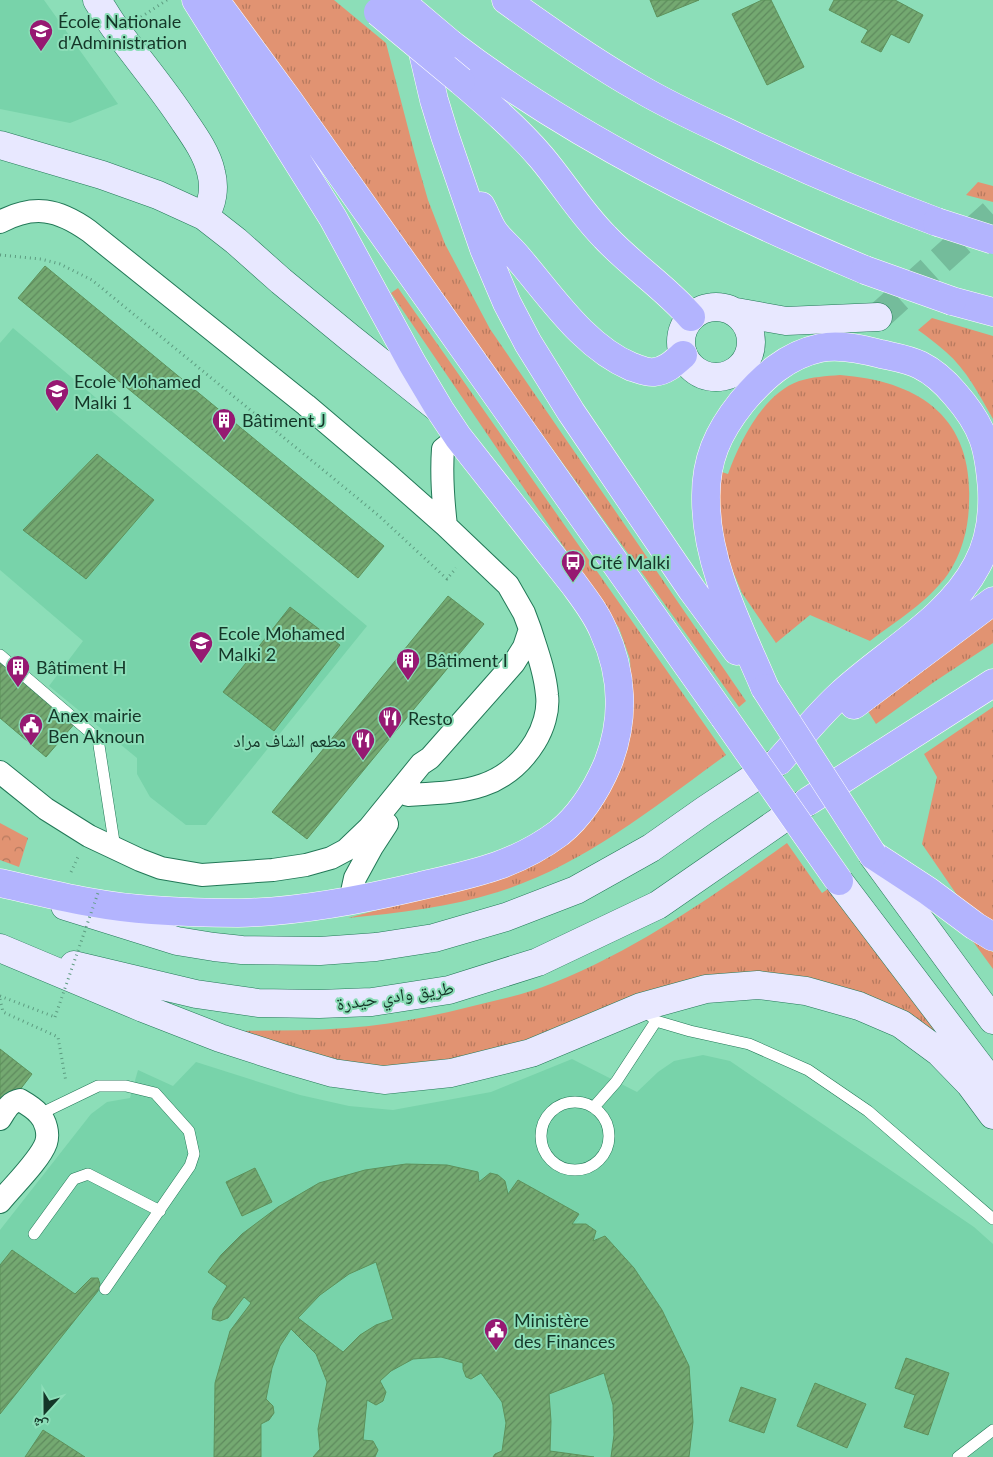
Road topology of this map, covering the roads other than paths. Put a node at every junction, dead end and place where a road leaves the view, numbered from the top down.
1 (97, 0) edge
2 (196, 0) edge
3 (214, 0) edge
4 (411, 0) edge
5 (506, 0) edge
6 (380, 4) edge
7 (445, 136) junction
8 (0, 145) edge
9 (204, 216) junction
10 (0, 222) edge
11 (993, 240) edge
12 (736, 312) junction
13 (993, 312) edge
14 (691, 317) junction
15 (822, 347) junction
16 (684, 355) junction
17 (751, 375) junction
18 (440, 410) junction
19 (458, 437) junction
20 (446, 526) junction
21 (993, 601) edge
22 (530, 629) junction
23 (0, 655) edge
24 (993, 682) edge
25 (765, 688) junction
26 (993, 691) edge
27 (430, 758) junction
28 (779, 761) junction
29 (0, 772) edge
30 (408, 795) junction
31 (806, 802) junction
32 (115, 848) junction
33 (872, 855) junction
34 (839, 881) joint
35 (0, 884) edge
36 (350, 901) junction
37 (993, 937) edge
38 (0, 947) edge
39 (648, 1014) junction
40 (993, 1020) edge
41 (993, 1084) edge
42 (594, 1107) junction
43 (40, 1114) junction
44 (993, 1115) edge
45 (0, 1119) edge
46 (0, 1202) edge
47 (160, 1210) junction
48 (993, 1219) edge
49 (34, 1234) dead end
50 (105, 1289) dead end
51 (993, 1430) edge
52 (958, 1457) edge

1 - 9 main road
2 - 18 highway
3 - 34 highway, bridge
4 - 7 highway
5 - 11 highway, bridge
6 - 13 highway, bridge
6 - 14 highway, bridge
7 - 16 highway
7 - 25 highway
8 - 9 main road
9 - 18 main road
10 - 20 street
12 - 14 main road
12 - 15 main road
12 - 17 main road
14 - 16 main road
15 - 17 highway
15 - 28 highway
16 - 17 main road
17 - 25 highway
18 - 19 highway
19 - 20 street
19 - 36 highway
20 - 22 street
21 - 28 highway
22 - 27 street
22 - 30 street
23 - 32 lane
24 - 31 highway
25 - 33 highway, bridge
26 - 31 highway
27 - 30 street
27 - 32 street
28 - 35 main road
29 - 32 street
30 - 36 street
31 - 38 main road, طريق وادي حيدرة
33 - 37 highway
33 - 40 main road
34 - 41 main road
35 - 36 highway
38 - 39 main road
39 - 42 lane
39 - 44 main road
39 - 48 lane
42 - 42 lane
43 - 45 street
43 - 46 street
43 - 47 lane
47 - 49 lane
47 - 50 lane
51 - 52 lane

